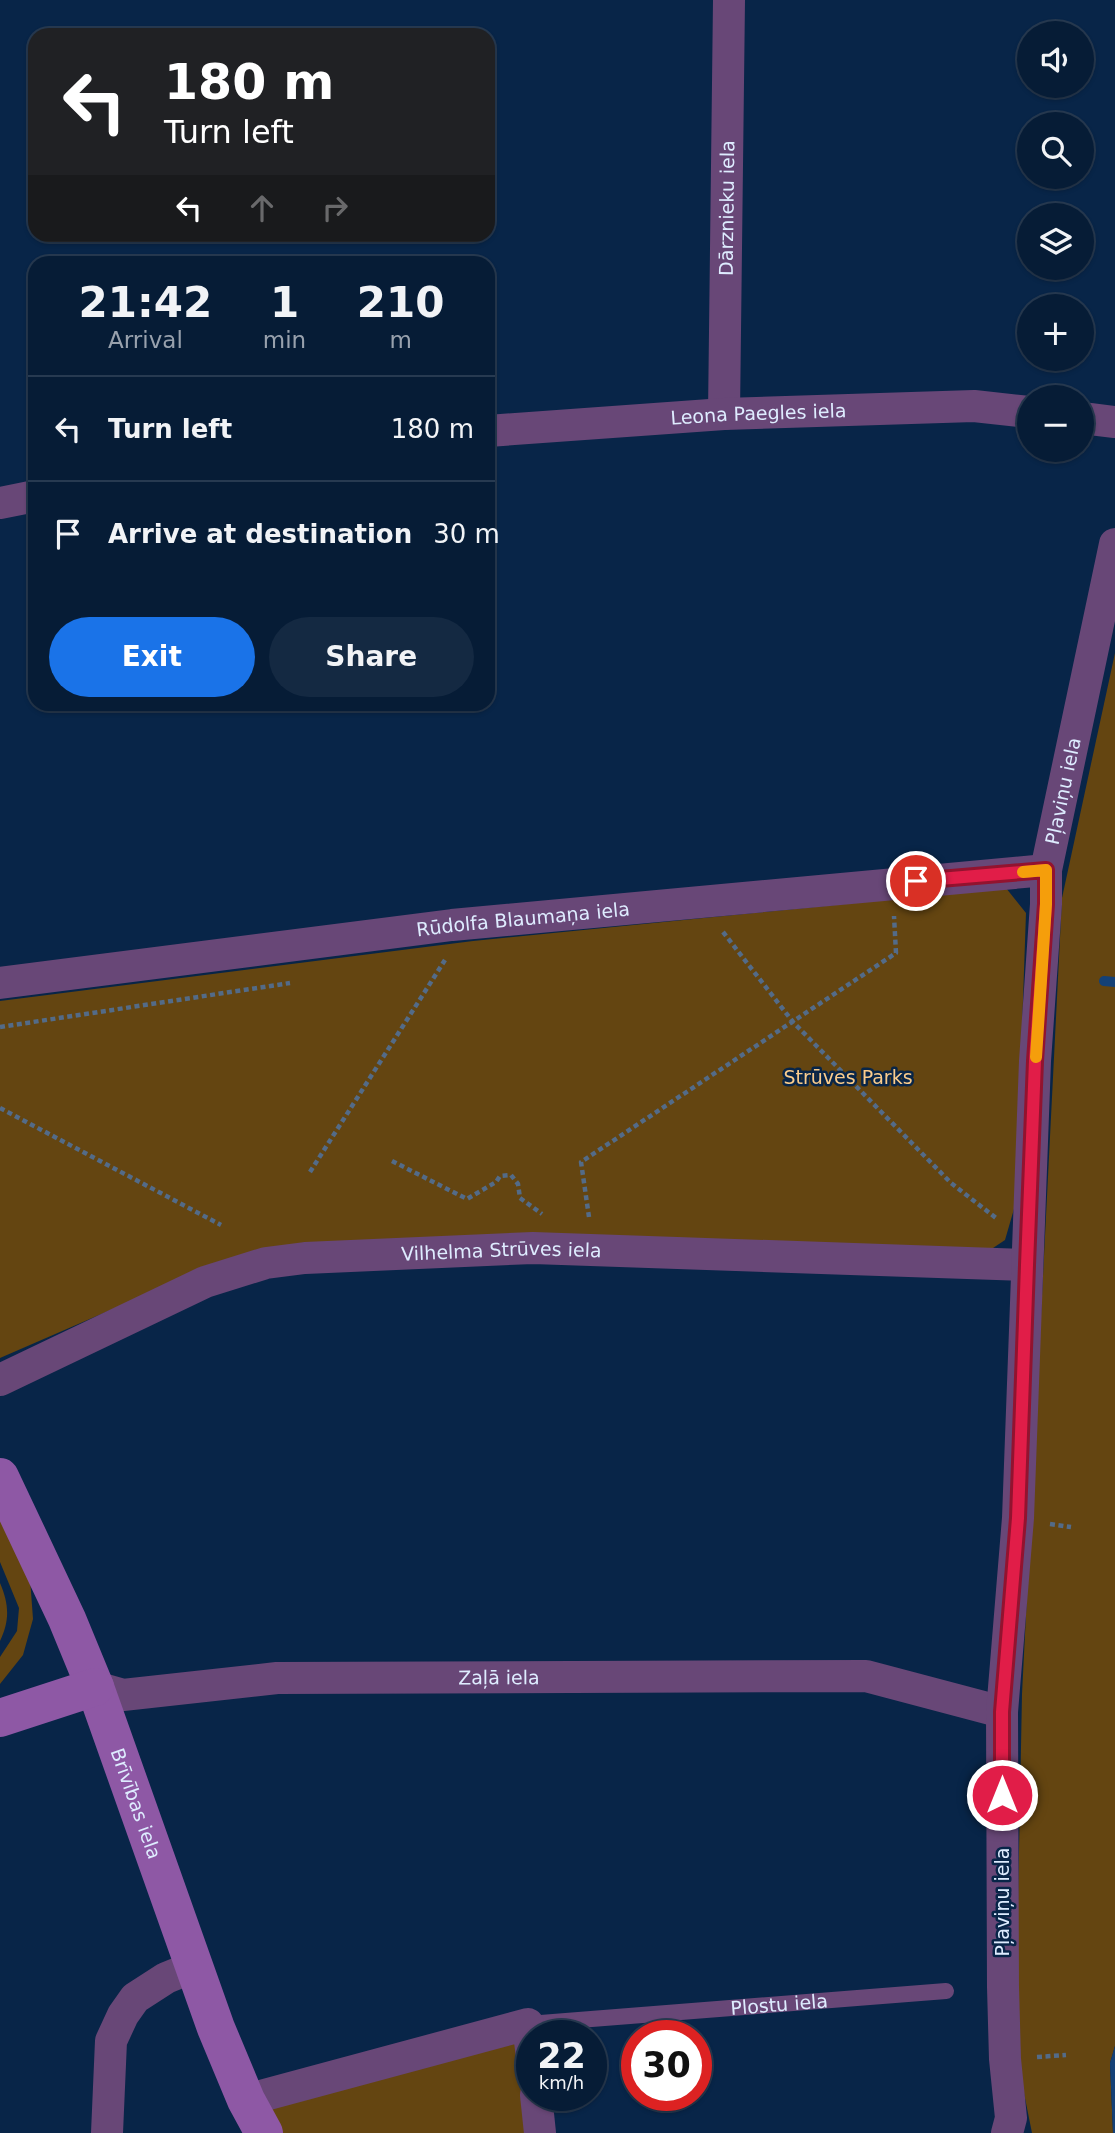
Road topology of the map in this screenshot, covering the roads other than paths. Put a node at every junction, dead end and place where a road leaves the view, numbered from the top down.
1 (729, 0) edge
2 (1017, 411) edge
3 (724, 414) junction
4 (1094, 419) edge
5 (1115, 422) edge
6 (495, 430) edge
7 (28, 497) edge
8 (0, 503) edge
9 (1115, 544) edge
10 (1046, 870) junction
11 (0, 982) edge
12 (1027, 1265) junction
13 (0, 1380) edge
14 (0, 1477) edge
15 (95, 1687) junction
16 (1002, 1712) junction
17 (0, 1718) edge
18 (193, 1967) junction
19 (946, 1991) dead end
20 (579, 2020) edge
21 (516, 2027) edge
22 (246, 2100) junction
23 (538, 2111) edge
24 (1009, 2126) edge
25 (107, 2133) edge
26 (264, 2133) edge
27 (540, 2133) edge

1 - 3 street, Dārznieku iela
2 - 3 street, Leona Paegles iela
3 - 6 street, Leona Paegles iela
4 - 5 street
7 - 8 street
9 - 10 street, Pļaviņu iela
10 - 11 street, Rūdolfa Blaumaņa iela
10 - 12 street, Pļaviņu iela
12 - 13 street, Vilhelma Strūves iela
12 - 16 street, Pļaviņu iela
14 - 15 main road, Brīvības iela
15 - 16 street, Zaļā iela
15 - 17 main road
15 - 18 main road, Brīvības iela
16 - 24 street, Pļaviņu iela
18 - 22 main road, Brīvības iela
18 - 25 street
19 - 20 lane, Plostu iela
21 - 22 street, Plostu iela
22 - 26 main road, Brīvības iela
23 - 27 street

